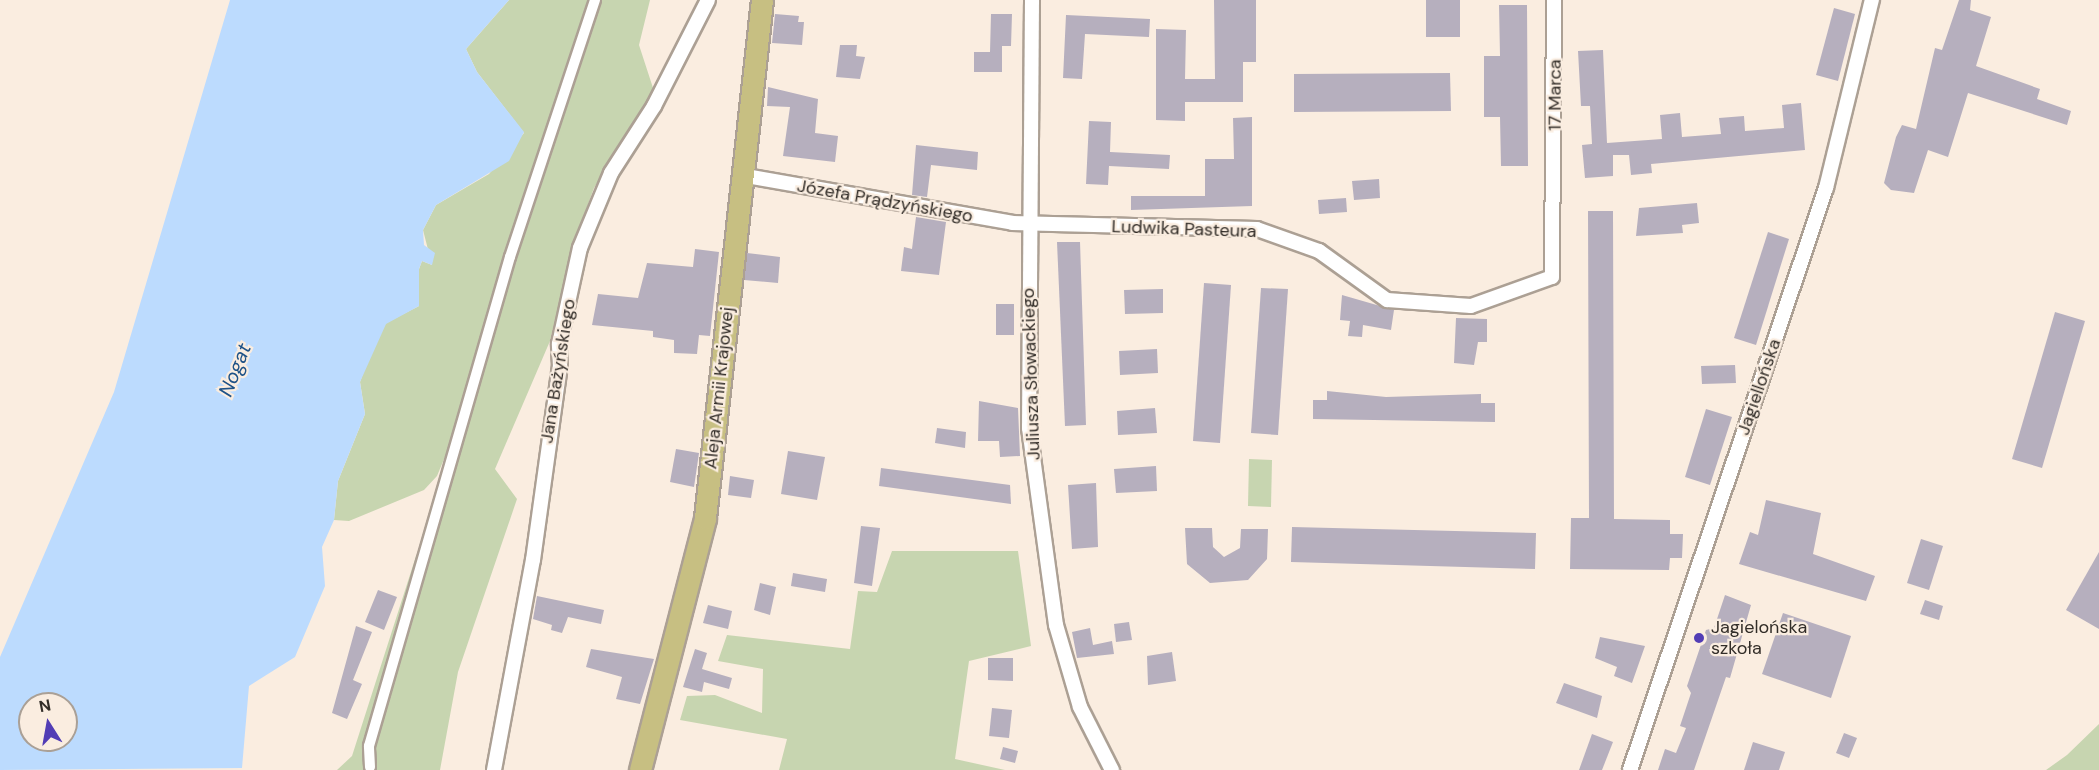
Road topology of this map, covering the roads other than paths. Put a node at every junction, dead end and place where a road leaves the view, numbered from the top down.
1 (595, 0) edge
2 (708, 0) edge
3 (762, 0) edge
4 (1032, 0) edge
5 (1554, 0) edge
6 (1872, 0) edge
7 (741, 175) junction
8 (1556, 191) joint
9 (1029, 225) junction
10 (370, 767) dead end
11 (494, 770) edge
12 (640, 770) edge
13 (1112, 770) edge
14 (1630, 770) edge

1 - 10 street
2 - 11 street, Jana Bażyńskiego
3 - 7 main road, Aleja Armii Krajowej
4 - 9 street, Juliusza Słowackiego
5 - 8 street, 17 Marca
6 - 14 street, Jagiellońska
7 - 9 street, Józefa Prądzyńskiego
7 - 12 main road, Aleja Armii Krajowej
8 - 9 street, Ludwika Pasteura
9 - 13 street, Juliusza Słowackiego

